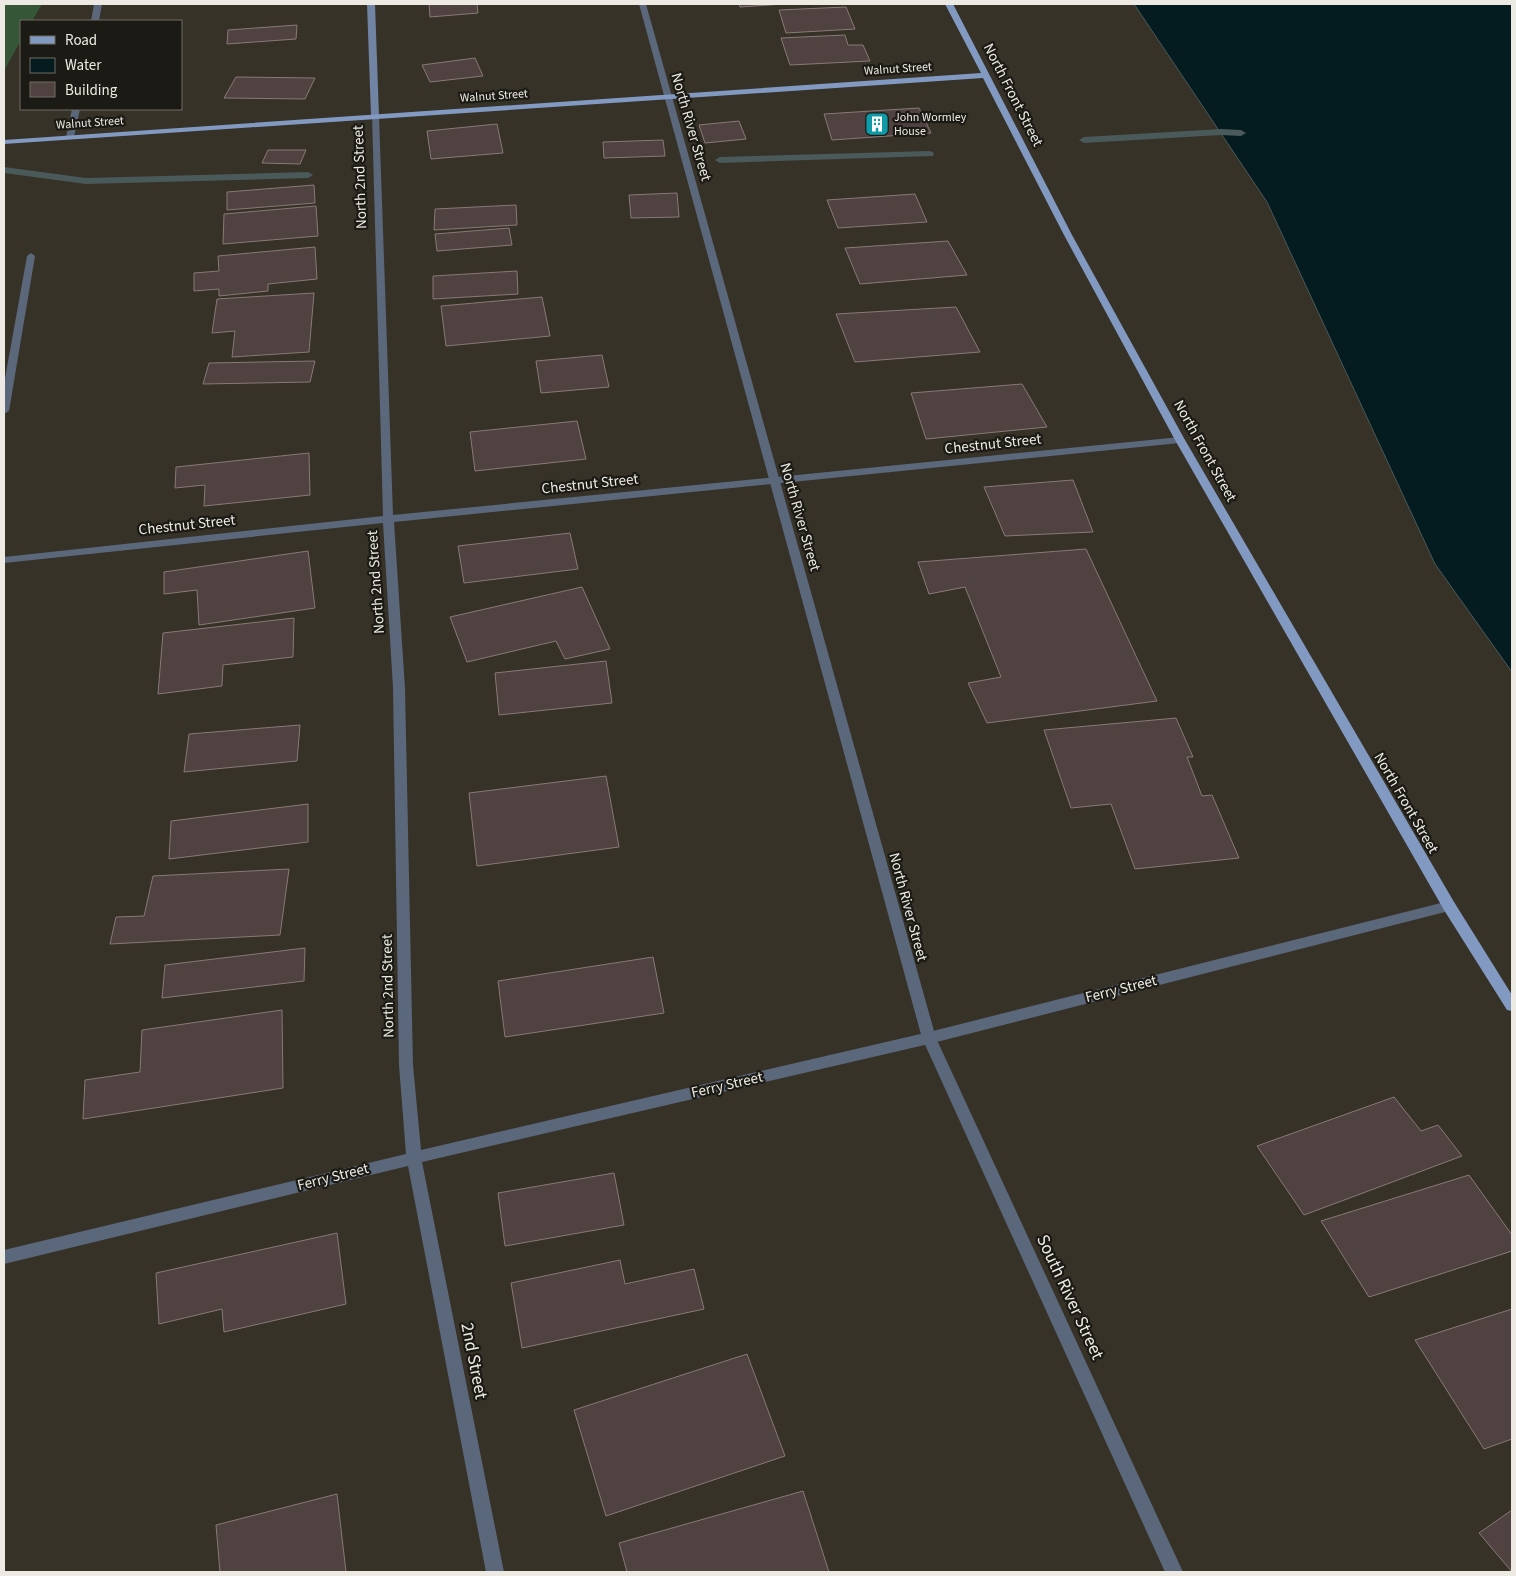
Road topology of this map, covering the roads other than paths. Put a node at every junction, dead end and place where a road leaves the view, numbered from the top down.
1 (98, 4) edge
2 (371, 4) edge
3 (642, 4) edge
4 (949, 4) edge
5 (95, 20) edge
6 (986, 75) junction
7 (668, 96) junction
8 (76, 110) edge
9 (375, 116) junction
10 (70, 137) junction
11 (4, 142) edge
12 (31, 256) dead end
13 (4, 411) edge
14 (1180, 440) junction
15 (775, 482) junction
16 (388, 519) junction
17 (4, 560) edge
18 (1448, 906) junction
19 (1512, 1006) edge
20 (929, 1038) junction
21 (414, 1158) junction
22 (4, 1257) edge
23 (495, 1572) edge
24 (1174, 1572) edge

1 - 5 street
2 - 9 street, North 2nd Street
3 - 7 street, North River Street
4 - 6 main road, North Front Street
6 - 7 main road, Walnut Street
6 - 14 main road, North Front Street
7 - 9 main road, Walnut Street
7 - 15 street, North River Street
8 - 10 street
9 - 10 main road, Walnut Street
9 - 16 street, North 2nd Street
10 - 11 main road, Walnut Street
12 - 13 street
14 - 15 street, Chestnut Street
14 - 18 main road, North Front Street
15 - 16 street, Chestnut Street
15 - 20 street, North River Street
16 - 17 street, Chestnut Street
16 - 21 street, North 2nd Street
18 - 19 main road, North Front Street
18 - 20 street, Ferry Street
20 - 21 street, Ferry Street
20 - 24 street, South River Street
21 - 22 street, Ferry Street
21 - 23 street, 2nd Street

